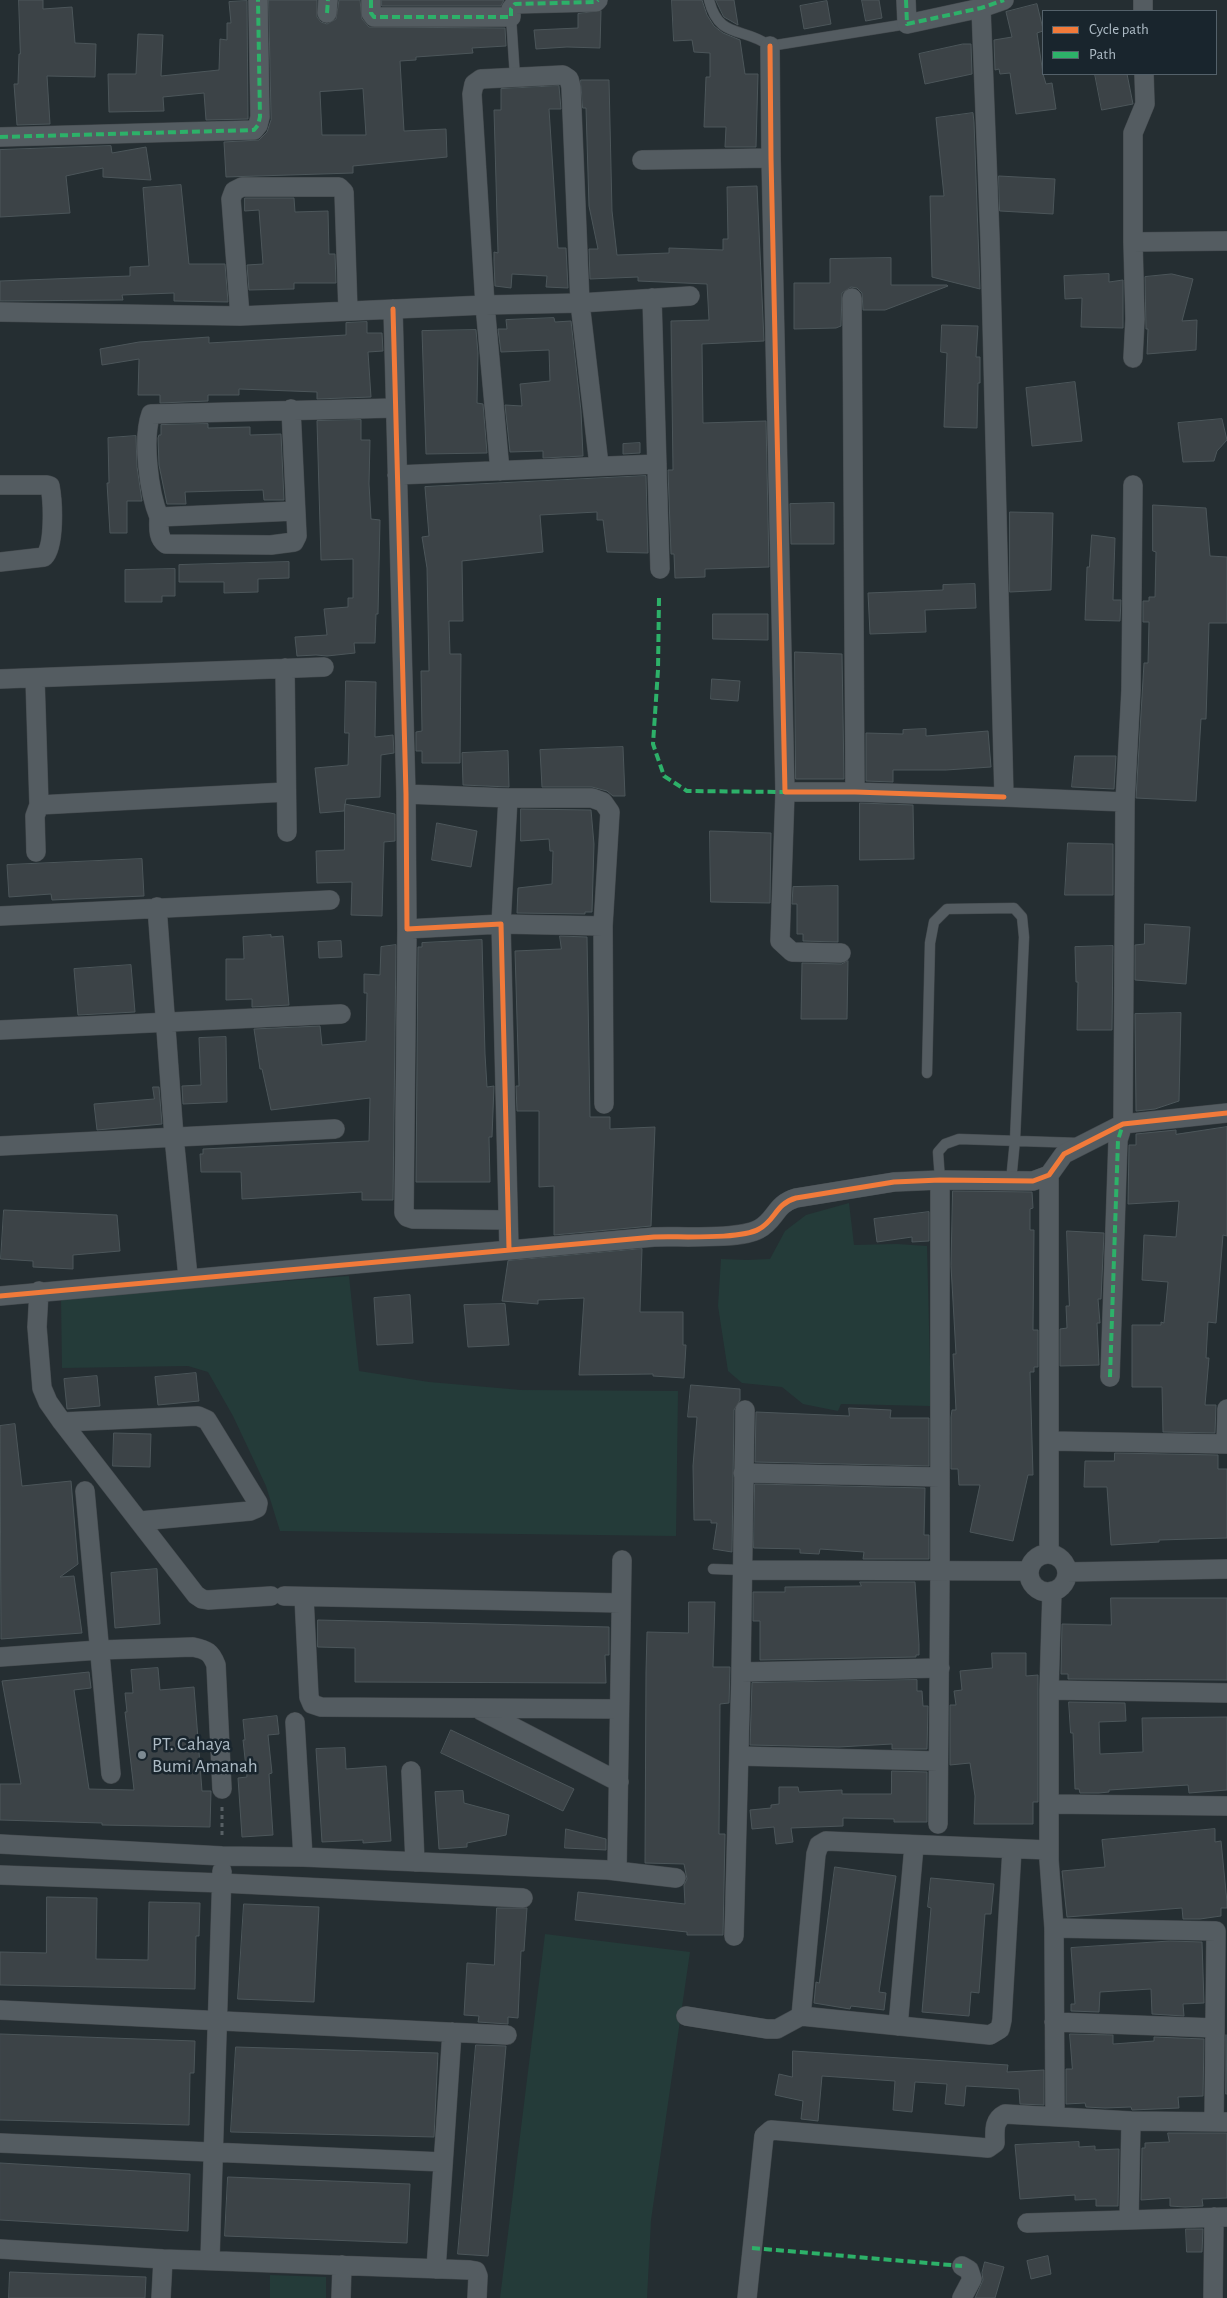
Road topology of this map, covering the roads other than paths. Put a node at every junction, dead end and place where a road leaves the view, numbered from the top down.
1 (258, 0) edge
2 (371, 0) edge
3 (598, 0) edge
4 (709, 0) edge
5 (906, 0) edge
6 (1004, 0) edge
7 (981, 8) junction
8 (511, 17) junction
9 (907, 24) junction
10 (770, 46) junction
11 (1144, 75) edge
12 (516, 77) junction
13 (0, 137) edge
14 (770, 158) junction
15 (642, 160) dead end
16 (1133, 242) junction
17 (1227, 242) edge
18 (690, 296) dead end
19 (652, 298) junction
20 (852, 298) dead end
21 (580, 303) junction
22 (485, 305) junction
23 (393, 309) junction
24 (348, 311) junction
25 (0, 312) edge
26 (240, 316) junction
27 (1132, 358) dead end
28 (395, 408) junction
29 (290, 409) junction
30 (657, 464) junction
31 (599, 465) junction
32 (500, 471) junction
33 (397, 475) junction
34 (0, 485) edge
35 (1133, 485) dead end
36 (295, 511) junction
37 (159, 517) junction
38 (0, 562) edge
39 (660, 569) dead end
40 (324, 667) dead end
41 (285, 668) junction
42 (34, 678) junction
43 (0, 679) edge
44 (286, 792) junction
45 (785, 792) junction
46 (855, 792) junction
47 (406, 794) junction
48 (508, 798) junction
49 (1004, 798) junction
50 (1125, 802) junction
51 (39, 805) junction
52 (287, 832) dead end
53 (36, 852) dead end
54 (330, 900) dead end
55 (157, 907) junction
56 (0, 916) edge
57 (501, 924) junction
58 (603, 926) junction
59 (407, 929) junction
60 (841, 953) dead end
61 (341, 1014) dead end
62 (167, 1022) junction
63 (0, 1030) edge
64 (927, 1073) dead end
65 (604, 1104) dead end
66 (1227, 1113) edge
67 (1122, 1124) junction
68 (334, 1129) dead end
69 (174, 1137) junction
70 (1015, 1140) junction
71 (1082, 1143) junction
72 (0, 1146) edge
73 (1048, 1175) junction
74 (940, 1180) junction
75 (1011, 1181) junction
76 (507, 1220) junction
77 (509, 1249) junction
78 (188, 1277) junction
79 (39, 1291) junction
80 (0, 1296) edge
81 (1110, 1377) dead end
82 (1227, 1409) edge
83 (744, 1410) dead end
84 (62, 1422) junction
85 (1050, 1441) junction
86 (1226, 1444) edge
87 (743, 1473) junction
88 (940, 1477) junction
89 (85, 1491) dead end
90 (140, 1521) junction
91 (1049, 1553) junction
92 (622, 1560) dead end
93 (713, 1569) dead end
94 (1227, 1569) edge
95 (741, 1570) junction
96 (1029, 1571) junction
97 (940, 1572) junction
98 (1067, 1572) junction
99 (1052, 1591) junction
100 (304, 1597) junction
101 (621, 1603) junction
102 (99, 1650) junction
103 (0, 1657) edge
104 (940, 1668) junction
105 (741, 1672) junction
106 (1049, 1690) junction
107 (1227, 1693) edge
108 (477, 1708) junction
109 (619, 1709) junction
110 (295, 1722) dead end
111 (739, 1756) junction
112 (938, 1761) junction
113 (411, 1771) dead end
114 (111, 1774) dead end
115 (619, 1782) junction
116 (222, 1789) road end
117 (1227, 1806) edge
118 (1049, 1808) junction
119 (938, 1824) dead end
120 (1049, 1842) junction
121 (0, 1844) edge
122 (914, 1846) junction
123 (1012, 1849) junction
124 (222, 1856) junction
125 (303, 1857) junction
126 (415, 1862) junction
127 (617, 1871) junction
128 (0, 1876) edge
129 (676, 1878) dead end
130 (222, 1883) junction
131 (523, 1898) dead end
132 (1054, 1928) junction
133 (1221, 1930) edge
134 (734, 1936) dead end
135 (0, 2010) edge
136 (686, 2016) dead end
137 (801, 2016) junction
138 (217, 2022) junction
139 (1054, 2022) junction
140 (898, 2026) junction
141 (1215, 2028) junction
142 (452, 2032) junction
143 (507, 2035) dead end
144 (1055, 2116) junction
145 (1131, 2121) junction
146 (1220, 2122) edge
147 (0, 2143) edge
148 (213, 2152) junction
149 (443, 2162) junction
150 (1220, 2217) edge
151 (1129, 2220) junction
152 (1027, 2223) dead end
153 (0, 2249) edge
154 (163, 2259) junction
155 (210, 2259) junction
156 (342, 2265) junction
157 (962, 2266) dead end
158 (436, 2269) junction
159 (160, 2298) edge
160 (340, 2298) edge
161 (478, 2298) edge
162 (746, 2298) edge
163 (962, 2298) edge
164 (1213, 2298) edge

1 - 13 street
2 - 8 street
3 - 8 street
4 - 10 lane
5 - 9 street
6 - 7 street
7 - 9 street
7 - 49 street
8 - 12 lane
9 - 10 lane
10 - 14 street
11 - 16 street
12 - 21 street
12 - 22 street
14 - 15 street
14 - 45 street
16 - 17 street
16 - 27 street
18 - 19 street
19 - 21 street
19 - 30 street
20 - 46 street
21 - 22 street
21 - 31 street
22 - 23 street
22 - 32 street
23 - 24 street
23 - 28 street
24 - 26 street
24 - 26 street
25 - 26 street
28 - 29 street
28 - 33 street
29 - 36 street
29 - 37 street
30 - 31 street
30 - 39 street
31 - 32 street
32 - 33 street
33 - 47 street
34 - 38 street
35 - 50 street
36 - 37 street
36 - 37 street
40 - 41 street
41 - 42 street
41 - 44 street
42 - 43 street
42 - 51 street
44 - 51 street
44 - 52 street
45 - 46 street
45 - 60 street
46 - 49 street
47 - 48 street
47 - 59 street
48 - 57 street
48 - 58 street
49 - 50 street
50 - 67 street
51 - 53 street
54 - 55 street
55 - 56 street
55 - 62 street
57 - 58 street
57 - 59 street
57 - 76 street
58 - 65 street
59 - 76 street
61 - 62 street
62 - 63 street
62 - 69 street
64 - 70 lane
66 - 67 street
67 - 71 street
67 - 81 street
68 - 69 street
69 - 72 street
69 - 78 street
70 - 71 lane
70 - 74 lane
70 - 75 lane
71 - 73 street
73 - 75 street
73 - 85 street
74 - 75 street
74 - 77 street
74 - 88 street
76 - 77 street
77 - 78 street
78 - 79 street
79 - 80 street
79 - 84 street
82 - 86 street
83 - 87 street
84 - 90 street
84 - 90 street
85 - 86 street
85 - 91 street
87 - 88 street
87 - 95 street
88 - 97 street
89 - 102 street
90 - 100 street
91 - 96 street
91 - 98 street
92 - 101 street
93 - 95 lane
94 - 98 street
95 - 97 street
95 - 105 street
96 - 97 street
96 - 99 street
97 - 104 street
98 - 99 street
99 - 106 street
100 - 101 street
100 - 108 street
101 - 109 street
102 - 103 street
102 - 114 street
102 - 116 street
104 - 105 street
104 - 112 street
105 - 111 street
106 - 107 street
106 - 118 street
108 - 109 street
108 - 115 street
109 - 115 street
110 - 125 street
111 - 112 street
111 - 134 street
112 - 119 street
113 - 126 street
115 - 127 street
117 - 118 street
118 - 120 street
120 - 123 street
120 - 132 street
121 - 124 street
122 - 123 street
122 - 137 street
122 - 140 street
123 - 140 street
124 - 125 street
124 - 130 street
125 - 126 street
126 - 127 street
127 - 129 street
128 - 130 street
130 - 131 street
130 - 138 street
132 - 133 street
132 - 139 street
133 - 141 street
135 - 138 street
136 - 137 street
137 - 140 street
138 - 142 street
138 - 148 street
139 - 141 street
139 - 144 street
141 - 146 street
142 - 143 street
142 - 149 street
144 - 145 street
144 - 162 street
145 - 146 street
145 - 151 street
147 - 148 street
148 - 149 street
148 - 155 street
149 - 158 street
150 - 151 street
150 - 164 street
151 - 152 street
153 - 154 street
154 - 155 street
154 - 159 street
155 - 156 street
156 - 158 street
156 - 160 street
157 - 163 street
158 - 161 street

